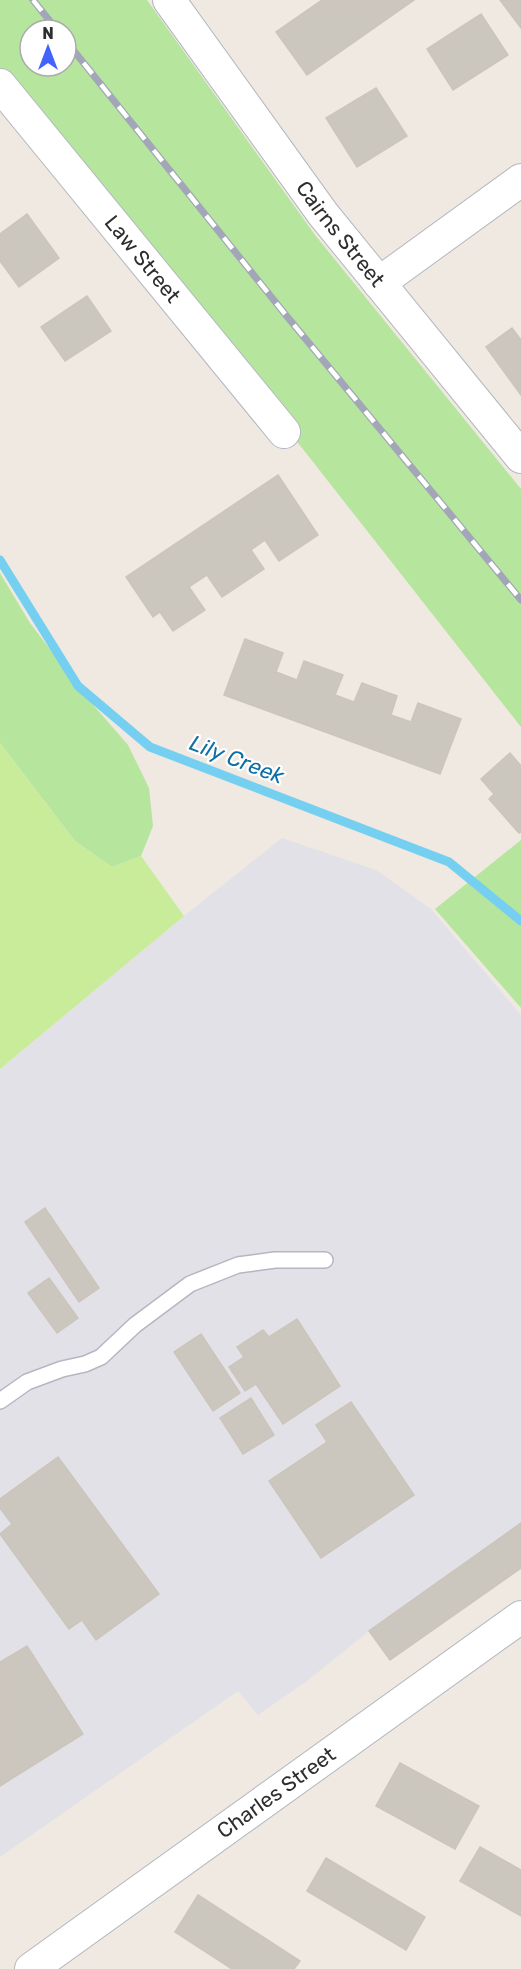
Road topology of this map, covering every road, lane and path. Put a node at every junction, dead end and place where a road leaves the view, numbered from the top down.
1 (169, 0) edge
2 (0, 85) edge
3 (521, 180) edge
4 (379, 283) junction
5 (284, 432) dead end
6 (521, 457) edge
7 (325, 1260) dead end
8 (0, 1401) edge
9 (521, 1617) edge
10 (31, 1969) edge

1 - 4 street, Cairns Street
2 - 5 street, Law Street
3 - 4 street
4 - 6 street, Cairns Street
7 - 8 lane
9 - 10 street, Charles Street

